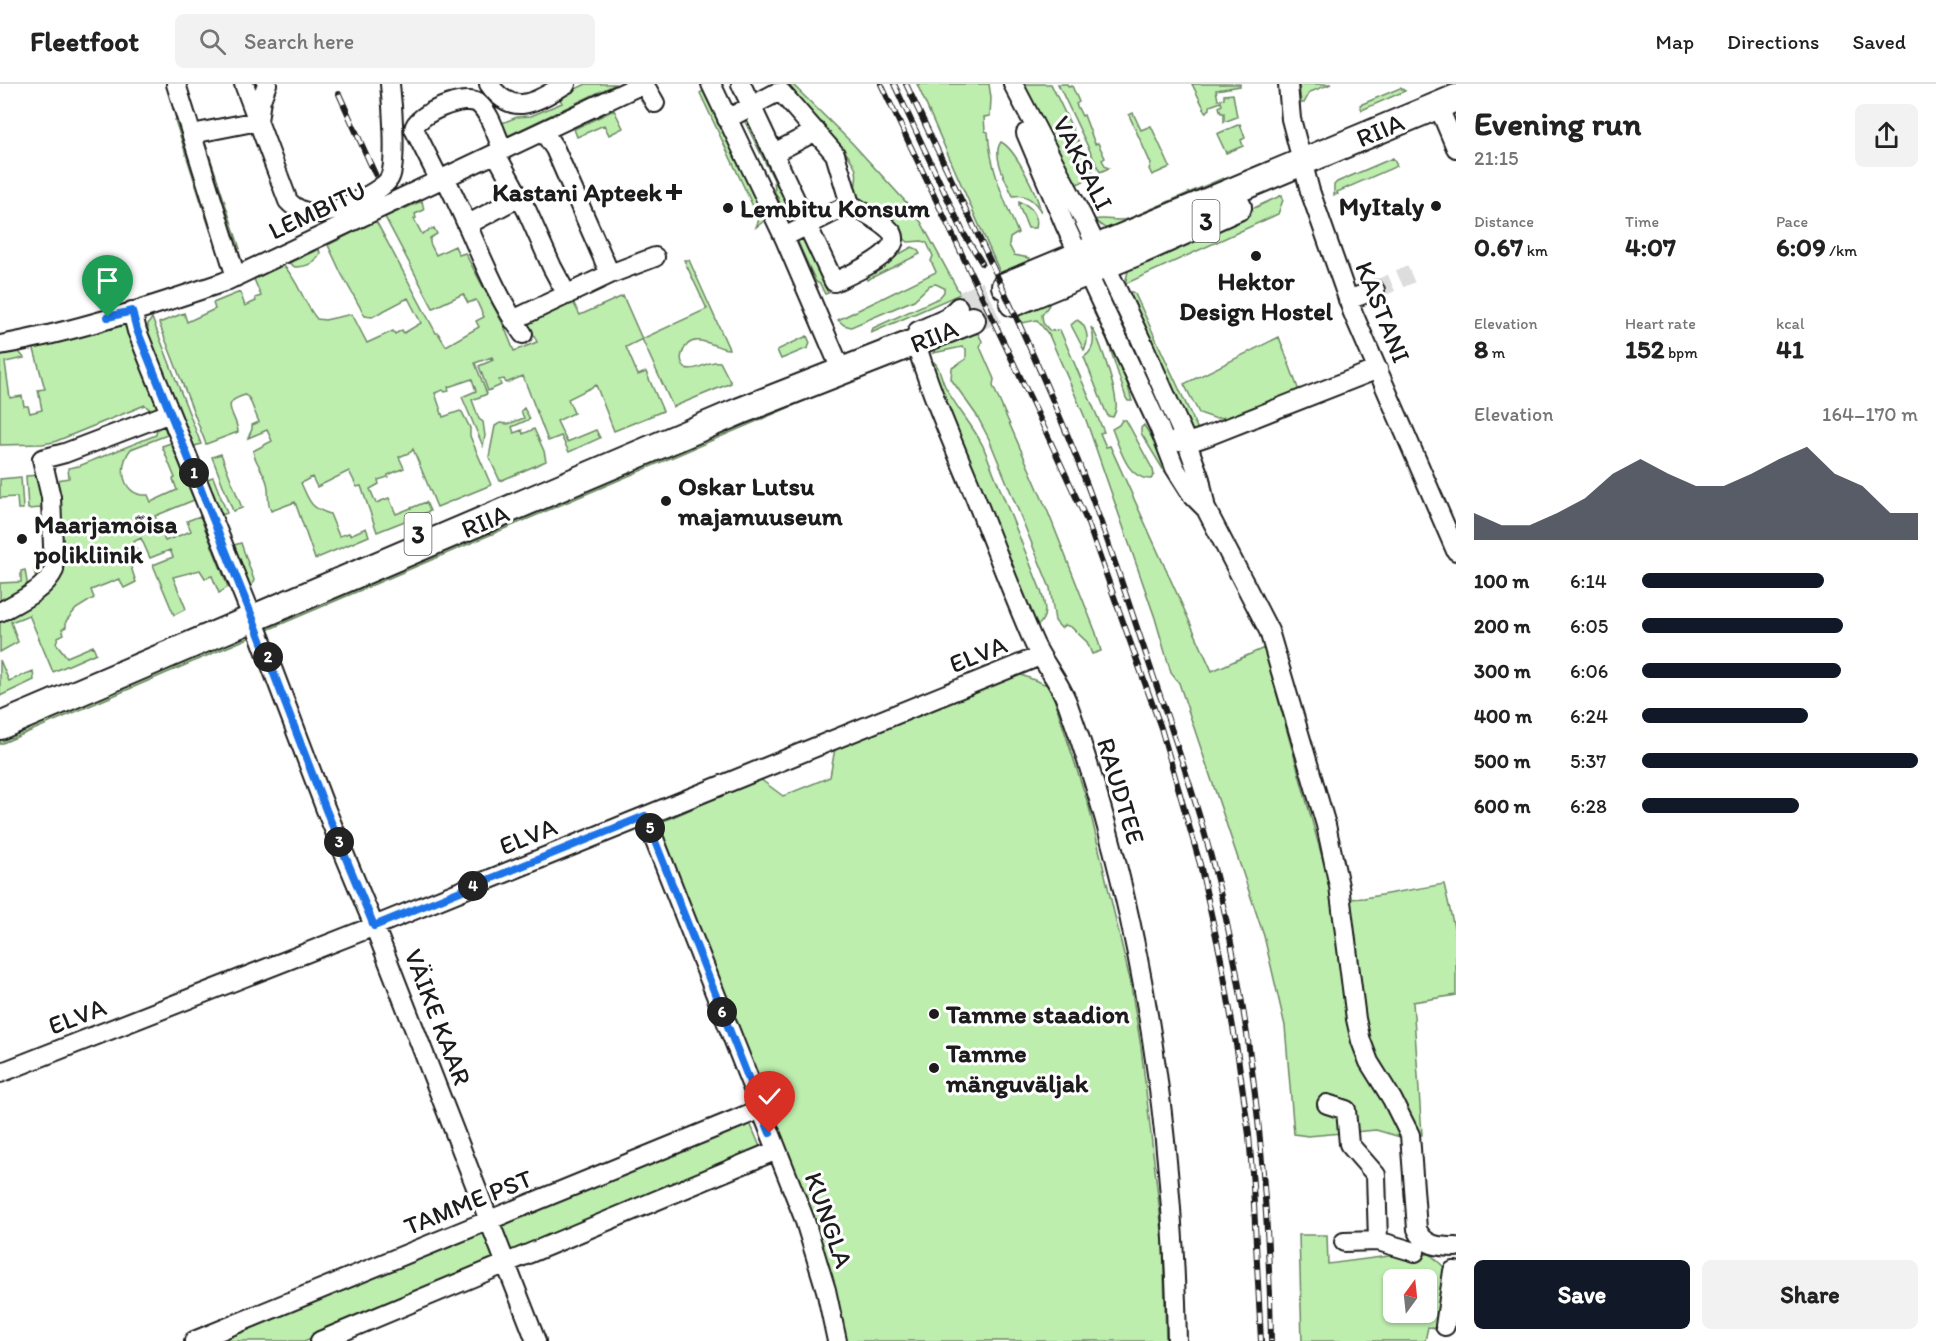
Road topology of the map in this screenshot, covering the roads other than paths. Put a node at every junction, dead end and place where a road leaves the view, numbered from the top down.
1 (176, 84) edge
2 (244, 84) edge
3 (267, 84) edge
4 (390, 84) edge
5 (489, 84) edge
6 (566, 84) edge
7 (643, 84) edge
8 (711, 84) edge
9 (741, 84) edge
10 (1007, 84) edge
11 (1013, 84) edge
12 (1288, 84) edge
13 (655, 103) dead end
14 (753, 106) junction
15 (1449, 109) edge
16 (727, 119) junction
17 (258, 121) junction
18 (543, 131) junction
19 (816, 131) junction
20 (192, 134) junction
21 (1456, 148) edge
22 (500, 152) junction
23 (774, 153) junction
24 (1305, 169) junction
25 (442, 179) junction
26 (519, 197) junction
27 (850, 204) junction
28 (1085, 222) junction
29 (808, 224) junction
30 (466, 225) junction
31 (1065, 225) junction
32 (784, 237) junction
33 (1136, 242) junction
34 (655, 257) dead end
35 (1092, 262) junction
36 (610, 274) junction
37 (236, 277) junction
38 (1051, 277) junction
39 (1375, 290) tunnel mouth
40 (1118, 291) junction
41 (567, 295) junction
42 (1014, 296) joint
43 (1348, 300) junction
44 (132, 311) junction
45 (916, 343) junction
46 (0, 345) edge
47 (839, 364) junction
48 (1378, 369) junction
49 (170, 413) junction
50 (1159, 427) junction
51 (1187, 443) junction
52 (1206, 509) junction
53 (1456, 551) edge
54 (0, 612) edge
55 (250, 612) junction
56 (1040, 656) junction
57 (0, 711) edge
58 (0, 726) edge
59 (645, 816) junction
60 (374, 926) junction
61 (0, 1073) edge
62 (1327, 1104) dead end
63 (761, 1110) junction
64 (777, 1150) junction
65 (490, 1220) junction
66 (1378, 1241) junction
67 (1344, 1242) dead end
68 (1456, 1247) edge
69 (1415, 1252) dead end
70 (507, 1262) junction
71 (1456, 1271) edge
72 (1445, 1326) dead end
73 (194, 1341) edge
74 (320, 1341) edge
75 (536, 1341) edge
76 (837, 1341) edge
77 (1177, 1341) edge

1 - 20 street
2 - 17 street
3 - 17 street
4 - 17 street
5 - 6 street
7 - 13 street
7 - 18 street, LEMBITU
8 - 16 street
9 - 14 street
10 - 31 street, VAKSALI
11 - 28 street, VAKSALI
12 - 24 street, KASTANI
14 - 16 street
14 - 19 street
14 - 23 street
15 - 21 street
15 - 24 highway, RIIA / 3
16 - 32 street
17 - 20 street
18 - 22 street, LEMBITU
18 - 36 street
19 - 23 street
19 - 27 street
20 - 37 street
22 - 25 street, LEMBITU
22 - 25 street
22 - 26 street
23 - 29 street
24 - 33 highway, RIIA / 3
24 - 43 street, KASTANI
25 - 30 street
25 - 37 street, LEMBITU
26 - 30 street
26 - 41 street
27 - 29 street
27 - 29 street
28 - 33 street
28 - 35 street, VAKSALI
29 - 32 street
30 - 41 street
31 - 35 street, VAKSALI
31 - 38 street
32 - 47 street
33 - 35 highway, RIIA / 3
33 - 40 street
34 - 36 street
35 - 38 highway, RIIA / 3
35 - 38 street
35 - 40 street
35 - 42 street
35 - 50 street
36 - 41 street
37 - 44 street, LEMBITU
38 - 42 highway, RIIA / 3
39 - 43 street
40 - 51 street
43 - 48 street, KASTANI
44 - 46 street, LEMBITU
44 - 49 street, VÄIKE KAAR
45 - 47 highway, RIIA / 3
45 - 47 highway, RIIA / 3
45 - 56 street, RAUDTEE
47 - 55 highway, RIIA / 3
48 - 51 street
48 - 53 street, KASTANI
49 - 54 street
49 - 55 street, VÄIKE KAAR
50 - 51 street
50 - 52 street
51 - 52 street
52 - 68 street
55 - 57 highway, RIIA / 3
55 - 58 highway, RIIA / 3
55 - 60 street, VÄIKE KAAR
56 - 59 street, ELVA
56 - 77 street, RAUDTEE
59 - 60 street, ELVA
59 - 63 street, KUNGLA
60 - 61 street, ELVA
60 - 65 street, VÄIKE KAAR
62 - 66 street
63 - 64 street, KUNGLA
63 - 65 street, TAMME PST
64 - 70 street
64 - 76 street, KUNGLA
65 - 70 street, VÄIKE KAAR
65 - 73 street, TAMME PST
66 - 67 street
66 - 69 street
70 - 74 street
70 - 75 street, VÄIKE KAAR
71 - 72 street

